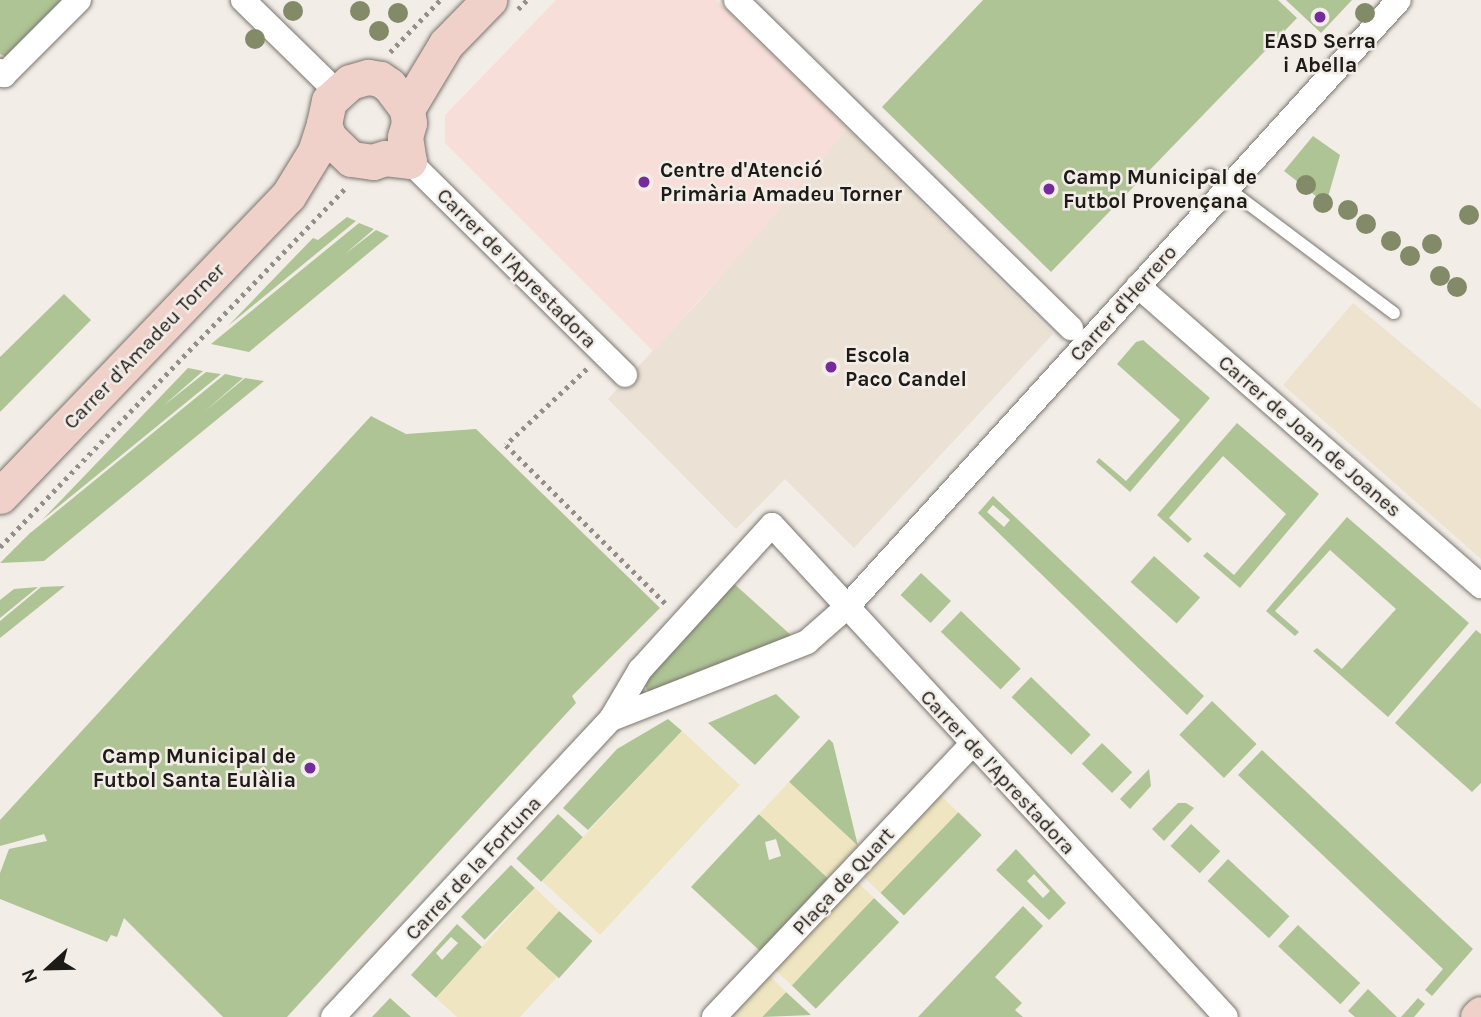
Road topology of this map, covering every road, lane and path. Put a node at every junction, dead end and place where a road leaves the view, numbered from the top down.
1 (79, 0) edge
2 (243, 0) edge
3 (440, 0) edge
4 (489, 0) edge
5 (736, 0) edge
6 (1399, 0) edge
7 (446, 44) junction
8 (383, 67) junction
9 (0, 71) edge
10 (337, 92) junction
11 (407, 109) junction
12 (324, 124) junction
13 (409, 161) junction
14 (357, 171) junction
15 (1219, 181) junction
16 (288, 196) junction
17 (1138, 286) junction
18 (1394, 313) dead end
19 (1071, 328) dead end
20 (589, 367) dead end
21 (625, 375) dead end
22 (0, 496) edge
23 (772, 525) joint
24 (0, 547) edge
25 (1481, 586) edge
26 (847, 607) junction
27 (673, 610) dead end
28 (611, 719) junction
29 (972, 744) junction
30 (333, 1017) edge
31 (715, 1017) edge
32 (1226, 1017) edge

1 - 9 street
2 - 10 street
3 - 8 path
4 - 7 street
5 - 19 street
6 - 15 street, Carrer d'Herrero
7 - 8 street
7 - 11 street
8 - 10 street
8 - 11 street
10 - 12 street, Carrer d'Amadeu Torner
11 - 13 street
12 - 14 street
12 - 16 street, Carrer d'Amadeu Torner
13 - 14 street
13 - 21 street, Carrer de l'Aprestadora
14 - 16 street, Carrer d'Amadeu Torner
14 - 24 path
15 - 17 street, Carrer d'Herrero
15 - 18 lane
16 - 22 street, Carrer d'Amadeu Torner
17 - 25 street, Carrer de Joan de Joanes
17 - 26 street, Carrer d'Herrero
20 - 27 path
23 - 26 street, Carrer de l'Aprestadora
23 - 28 street, Carrer de la Fortuna
26 - 28 street, Carrer de la Fortuna
26 - 29 street, Carrer de l'Aprestadora
28 - 30 street, Carrer de la Fortuna
29 - 31 street, Plaça de Quart
29 - 32 street, Carrer de l'Aprestadora

